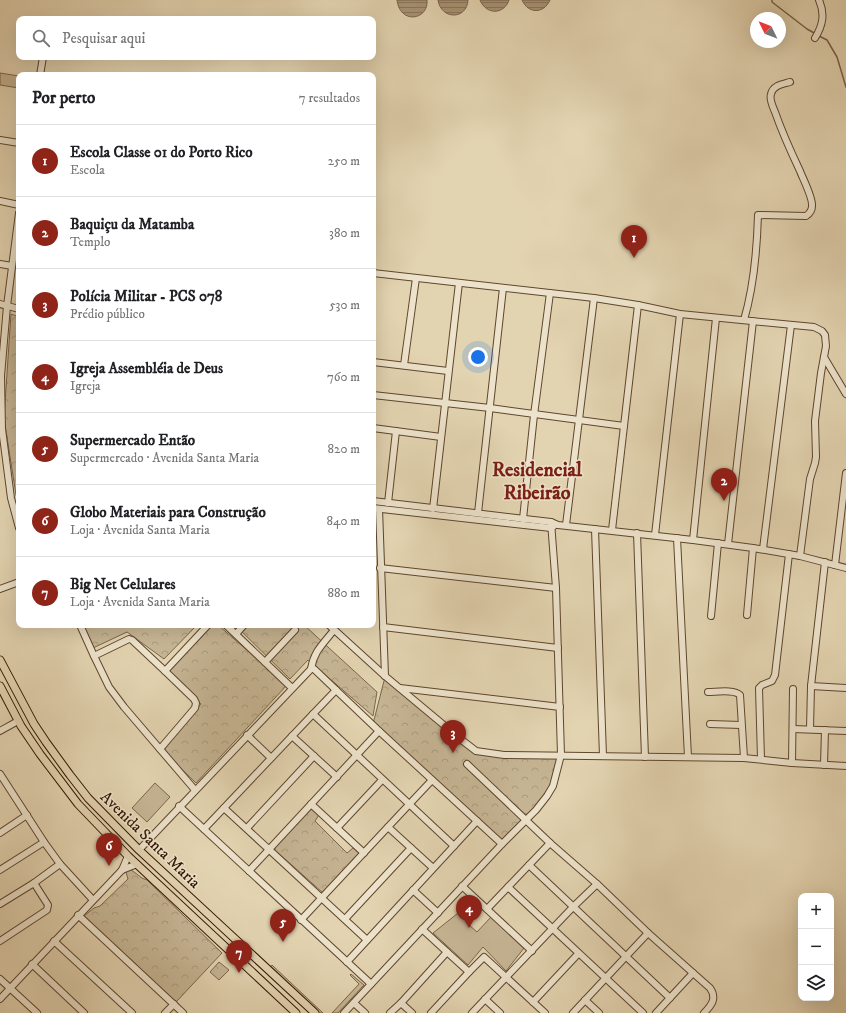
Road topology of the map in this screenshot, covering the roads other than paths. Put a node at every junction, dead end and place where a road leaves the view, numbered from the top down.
1 (819, 0) edge
2 (815, 38) dead end
3 (42, 60) edge
4 (40, 72) edge
5 (790, 82) dead end
6 (0, 140) edge
7 (16, 143) edge
8 (0, 201) edge
9 (16, 204) edge
10 (16, 236) edge
11 (0, 264) edge
12 (12, 266) junction
13 (376, 273) edge
14 (416, 278) junction
15 (459, 283) junction
16 (503, 288) junction
17 (550, 293) junction
18 (594, 298) junction
19 (3, 305) edge
20 (638, 305) junction
21 (16, 307) edge
22 (680, 314) junction
23 (716, 318) junction
24 (744, 320) junction
25 (753, 322) junction
26 (791, 325) junction
27 (824, 357) junction
28 (376, 362) edge
29 (404, 365) junction
30 (448, 371) junction
31 (846, 394) edge
32 (376, 396) edge
33 (446, 403) junction
34 (490, 408) junction
35 (534, 415) junction
36 (579, 420) junction
37 (624, 426) junction
38 (376, 428) edge
39 (1, 429) edge
40 (396, 431) junction
41 (441, 437) junction
42 (846, 473) edge
43 (376, 501) edge
44 (388, 503) junction
45 (376, 508) edge
46 (433, 508) junction
47 (478, 513) junction
48 (16, 517) edge
49 (523, 519) junction
50 (553, 525) junction
51 (566, 525) junction
52 (595, 528) junction
53 (612, 530) junction
54 (637, 533) junction
55 (655, 535) junction
56 (677, 538) junction
57 (693, 540) junction
58 (718, 543) junction
59 (728, 544) junction
60 (753, 548) junction
61 (763, 549) junction
62 (789, 554) junction
63 (800, 556) junction
64 (825, 562) junction
65 (835, 565) junction
66 (380, 568) junction
67 (846, 568) edge
68 (16, 583) edge
69 (556, 588) junction
70 (0, 589) edge
71 (747, 615) dead end
72 (711, 616) dead end
73 (383, 627) junction
74 (81, 628) edge
75 (205, 628) edge
76 (229, 628) edge
77 (241, 628) edge
78 (295, 630) dead end
79 (334, 630) joint
80 (236, 634) junction
81 (558, 648) junction
82 (94, 656) junction
83 (0, 662) edge
84 (265, 662) junction
85 (311, 669) junction
86 (165, 670) junction
87 (3, 674) edge
88 (385, 676) junction
89 (0, 686) edge
90 (811, 686) junction
91 (292, 688) junction
92 (400, 688) junction
93 (846, 688) edge
94 (793, 689) dead end
95 (336, 690) junction
96 (708, 692) dead end
97 (560, 707) junction
98 (313, 714) junction
99 (18, 721) junction
100 (710, 724) dead end
101 (741, 725) junction
102 (793, 729) junction
103 (810, 729) junction
104 (825, 730) junction
105 (0, 731) edge
106 (379, 731) junction
107 (846, 731) edge
108 (247, 735) junction
109 (292, 736) junction
110 (160, 749) junction
111 (357, 755) junction
112 (561, 755) junction
113 (314, 756) junction
114 (603, 756) junction
115 (645, 757) junction
116 (688, 757) junction
117 (271, 758) junction
118 (744, 758) junction
119 (761, 759) junction
120 (792, 762) junction
121 (467, 764) dead end
122 (824, 765) junction
123 (846, 766) edge
124 (0, 774) edge
125 (337, 777) junction
126 (382, 780) junction
127 (432, 780) junction
128 (195, 790) junction
129 (311, 804) junction
130 (409, 804) junction
131 (179, 806) junction
132 (224, 808) junction
133 (27, 815) junction
134 (525, 819) junction
135 (477, 821) junction
136 (388, 827) junction
137 (246, 828) junction
138 (337, 828) junction
139 (204, 829) junction
140 (1, 831) edge
141 (44, 842) junction
142 (550, 843) junction
143 (502, 844) junction
144 (454, 846) junction
145 (411, 848) junction
146 (269, 849) junction
147 (139, 850) junction
148 (364, 853) junction
149 (128, 856) junction
150 (60, 864) junction
151 (137, 864) junction
152 (529, 865) junction
153 (433, 868) junction
154 (0, 870) edge
155 (122, 870) junction
156 (249, 871) junction
157 (34, 883) junction
158 (596, 884) junction
159 (462, 886) junction
160 (508, 888) junction
161 (413, 890) junction
162 (322, 898) junction
163 (92, 900) junction
164 (0, 904) edge
165 (573, 907) junction
166 (487, 909) junction
167 (438, 913) junction
168 (78, 915) junction
169 (345, 919) junction
170 (301, 920) junction
171 (422, 929) junction
172 (552, 929) junction
173 (229, 933) junction
174 (648, 934) junction
175 (367, 940) junction
176 (0, 941) edge
177 (54, 941) junction
178 (220, 942) junction
179 (241, 945) junction
180 (532, 951) junction
181 (447, 952) junction
182 (233, 954) junction
183 (578, 954) junction
184 (626, 956) junction
185 (346, 962) junction
186 (32, 964) junction
187 (469, 972) junction
188 (693, 973) junction
189 (506, 977) junction
190 (605, 978) junction
191 (0, 979) edge
192 (371, 984) junction
193 (10, 988) junction
194 (670, 998) junction
195 (0, 999) edge
196 (485, 1000) junction
197 (585, 1000) junction
198 (400, 1002) junction
199 (533, 1002) junction
200 (354, 1003) junction
201 (174, 1004) junction
202 (37, 1013) edge
203 (84, 1013) edge
204 (132, 1013) edge
205 (166, 1013) edge
206 (183, 1013) edge
207 (296, 1013) edge
208 (315, 1013) edge
209 (344, 1013) edge
210 (365, 1013) edge
211 (390, 1013) edge
212 (412, 1013) edge
213 (431, 1013) edge
214 (472, 1013) edge
215 (500, 1013) edge
216 (545, 1013) edge
217 (573, 1013) edge
218 (599, 1013) edge
219 (643, 1013) edge
220 (656, 1013) edge
221 (704, 1013) edge

1 - 2 street
3 - 4 street
5 - 24 street
6 - 7 street
8 - 9 street
10 - 12 street
11 - 12 street
12 - 19 street
13 - 14 street
14 - 15 street
14 - 29 street
15 - 16 street
15 - 30 street
16 - 17 street
16 - 34 street
17 - 18 street
17 - 35 street
18 - 20 street
18 - 36 street
19 - 21 street
19 - 39 street
20 - 22 street
20 - 37 street
22 - 23 street
22 - 55 street
23 - 24 street
23 - 57 street
24 - 25 street
25 - 26 street
25 - 59 street
26 - 27 street
26 - 61 street
27 - 31 street
27 - 63 street
28 - 29 street
29 - 30 street
30 - 33 street
32 - 33 street
33 - 34 street
33 - 41 street
34 - 35 street
34 - 47 street
35 - 36 street
35 - 49 street
36 - 37 street
36 - 51 street
37 - 53 street
38 - 40 street
39 - 48 street
40 - 41 street
40 - 44 street
41 - 46 street
42 - 65 street
43 - 44 street
44 - 46 street
45 - 50 street
45 - 66 street
46 - 47 street
47 - 49 street
49 - 50 street
50 - 51 street
50 - 69 street
51 - 52 street
52 - 53 street
52 - 114 street
53 - 54 street
54 - 55 street
54 - 115 street
55 - 56 street
56 - 57 street
56 - 116 street
57 - 58 street
58 - 59 street
58 - 72 street
59 - 60 street
60 - 61 street
60 - 71 street
61 - 62 street
62 - 63 street
62 - 119 street
63 - 64 street
64 - 65 street
64 - 90 street
65 - 67 street
66 - 69 street
66 - 73 street
68 - 70 street
69 - 81 street
73 - 81 street
73 - 88 street
74 - 82 street
75 - 86 street
76 - 80 street
77 - 80 street
78 - 84 street
79 - 85 street
79 - 88 street
80 - 84 street
81 - 97 street
82 - 86 street
82 - 110 street
83 - 87 main road, Avenida Santa Maria
84 - 91 street
85 - 91 street
85 - 95 street
86 - 110 street
87 - 147 main road, Avenida Santa Maria
88 - 92 street
89 - 99 main road, Avenida Santa Maria
90 - 93 street
90 - 103 street
91 - 108 street
92 - 97 street
92 - 112 street
94 - 102 street
95 - 98 street
95 - 106 street
96 - 101 street
97 - 112 street
98 - 109 street
98 - 111 street
99 - 105 street
99 - 149 main road, Avenida Santa Maria
100 - 101 street
101 - 118 street
102 - 103 street
102 - 120 street
103 - 104 street
104 - 107 street
104 - 122 street
106 - 111 street
106 - 127 street
108 - 117 street
108 - 128 street
109 - 113 street
109 - 117 street
110 - 128 street
111 - 125 street
111 - 126 street
112 - 114 street
112 - 134 street
113 - 125 street
113 - 137 street
114 - 115 street
115 - 116 street
116 - 118 street
117 - 132 street
118 - 119 street
119 - 120 street
120 - 122 street
121 - 134 street
122 - 123 street
124 - 133 street
125 - 129 street
126 - 130 street
126 - 138 street
127 - 130 street
127 - 135 street
128 - 131 street
129 - 138 street
129 - 146 street
130 - 136 street
130 - 144 street
131 - 139 street
131 - 147 street
132 - 137 street
132 - 139 street
133 - 140 street
133 - 141 street
134 - 142 street
134 - 143 street
135 - 143 street
135 - 144 street
136 - 145 street
136 - 148 street
137 - 146 street
138 - 148 street
139 - 156 street
141 - 150 street
141 - 154 street
142 - 152 street
142 - 158 street
143 - 159 street
144 - 153 street
145 - 153 street
145 - 169 street
146 - 156 street
146 - 162 street
147 - 173 main road, Avenida Santa Maria
148 - 162 street
149 - 151 main road, Avenida Santa Maria
149 - 155 street
150 - 157 street
150 - 163 street
151 - 155 street
151 - 178 main road, Avenida Santa Maria
152 - 160 street
152 - 165 street
153 - 161 street
155 - 163 street
156 - 170 street
157 - 164 street
157 - 176 street
158 - 165 street
158 - 174 street
159 - 166 street
159 - 167 street
160 - 166 street
160 - 172 street
161 - 167 street
161 - 175 street
162 - 169 street
162 - 170 street
163 - 168 street
165 - 172 street
165 - 184 street
166 - 180 street
167 - 171 street
168 - 177 street
168 - 201 street
169 - 175 street
170 - 185 street
171 - 181 street
171 - 192 street
172 - 180 street
172 - 183 street
173 - 178 main road
173 - 179 main road, Avenida Santa Maria
174 - 184 street
174 - 188 street
175 - 185 street
177 - 186 street
177 - 204 street
178 - 182 main road, Avenida Santa Maria
179 - 182 main road
179 - 208 main road, Avenida Santa Maria
180 - 189 street
181 - 187 street
181 - 198 street
182 - 207 main road, Avenida Santa Maria
183 - 190 street
183 - 199 street
184 - 190 street
184 - 194 street
185 - 192 street
186 - 193 street
186 - 203 street
187 - 189 street
187 - 213 street
188 - 194 street
188 - 221 street
189 - 196 street
189 - 199 street
190 - 197 street
190 - 219 street
191 - 193 street
192 - 200 street
193 - 195 street
193 - 202 street
194 - 220 street
196 - 214 street
196 - 215 street
197 - 217 street
197 - 218 street
198 - 211 street
198 - 212 street
199 - 216 street
200 - 209 street
200 - 210 street
201 - 205 street
201 - 206 street

